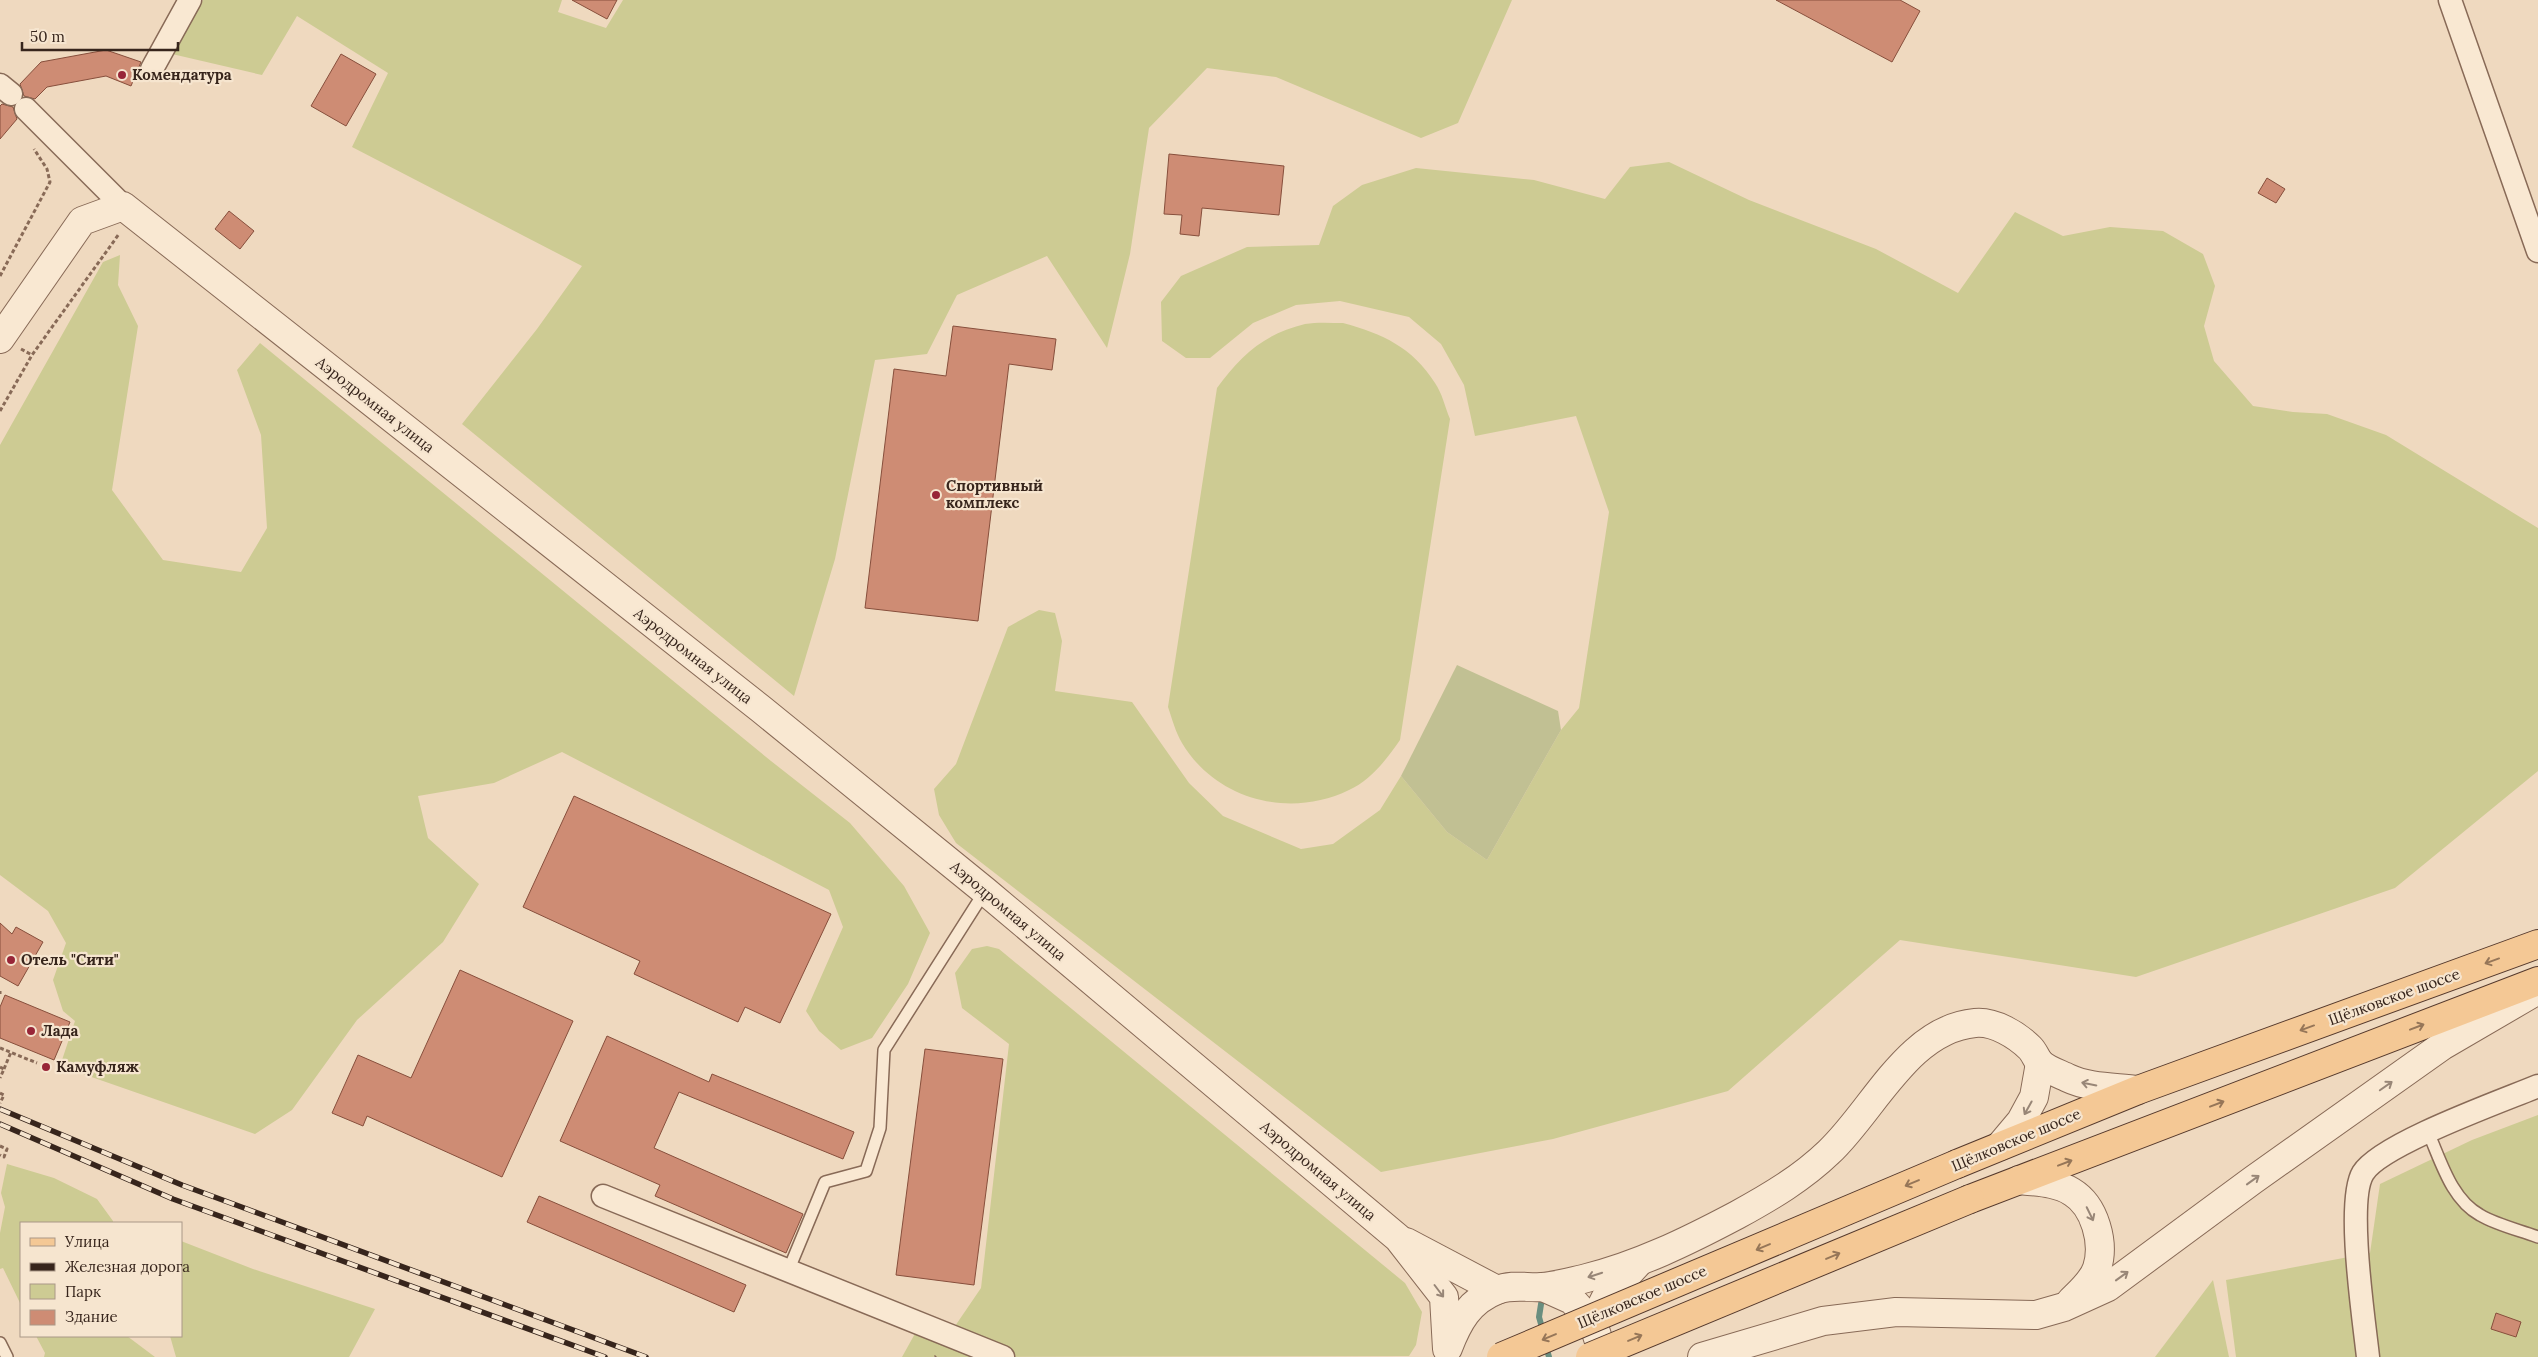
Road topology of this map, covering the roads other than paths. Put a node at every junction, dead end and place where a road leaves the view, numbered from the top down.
1 (190, 0) edge
2 (2450, 0) edge
3 (152, 69) dead end
4 (12, 96) edge
5 (128, 210) junction
6 (2538, 251) edge
7 (0, 339) edge
8 (985, 891) junction
9 (2538, 944) edge
10 (2538, 981) edge
11 (2538, 990) edge
12 (2040, 1063) junction
13 (2538, 1086) edge
14 (2138, 1090) junction
15 (2428, 1132) junction
16 (2000, 1146) junction
17 (2019, 1180) junction
18 (603, 1196) dead end
19 (2538, 1237) edge
20 (1398, 1238) junction
21 (1641, 1260) junction
22 (789, 1269) junction
23 (1543, 1287) junction
24 (1497, 1290) junction
25 (2064, 1307) junction
26 (1594, 1323) junction
27 (0, 1343) edge
28 (1447, 1353) edge
29 (1603, 1356) edge
30 (7, 1357) edge
31 (1003, 1357) edge
32 (1501, 1357) edge
33 (1702, 1357) edge
34 (2368, 1357) edge

1 - 3 street
2 - 6 street
4 - 5 street
5 - 7 street
5 - 8 street, Аэродромная улица
8 - 20 street, Аэродромная улица
8 - 22 lane
9 -> 14 main road, Щёлковское шоссе
17 -> 10 main road
25 -> 11 street
14 -> 12 street
12 -> 16 street
12 - 21 street
13 - 15 street
14 - 16 main road, Щёлковское шоссе
15 - 19 lane
15 - 34 street
16 -> 32 main road, Щёлковское шоссе, bridge
17 -> 25 street
29 -> 17 main road, bridge
18 - 22 street
20 - 24 street
20 -> 28 street
21 -> 23 street
21 - 26 street
22 - 31 street
23 - 24 street
23 - 26 street
24 - 28 street
25 - 33 street
26 - 29 street
27 - 30 lane

